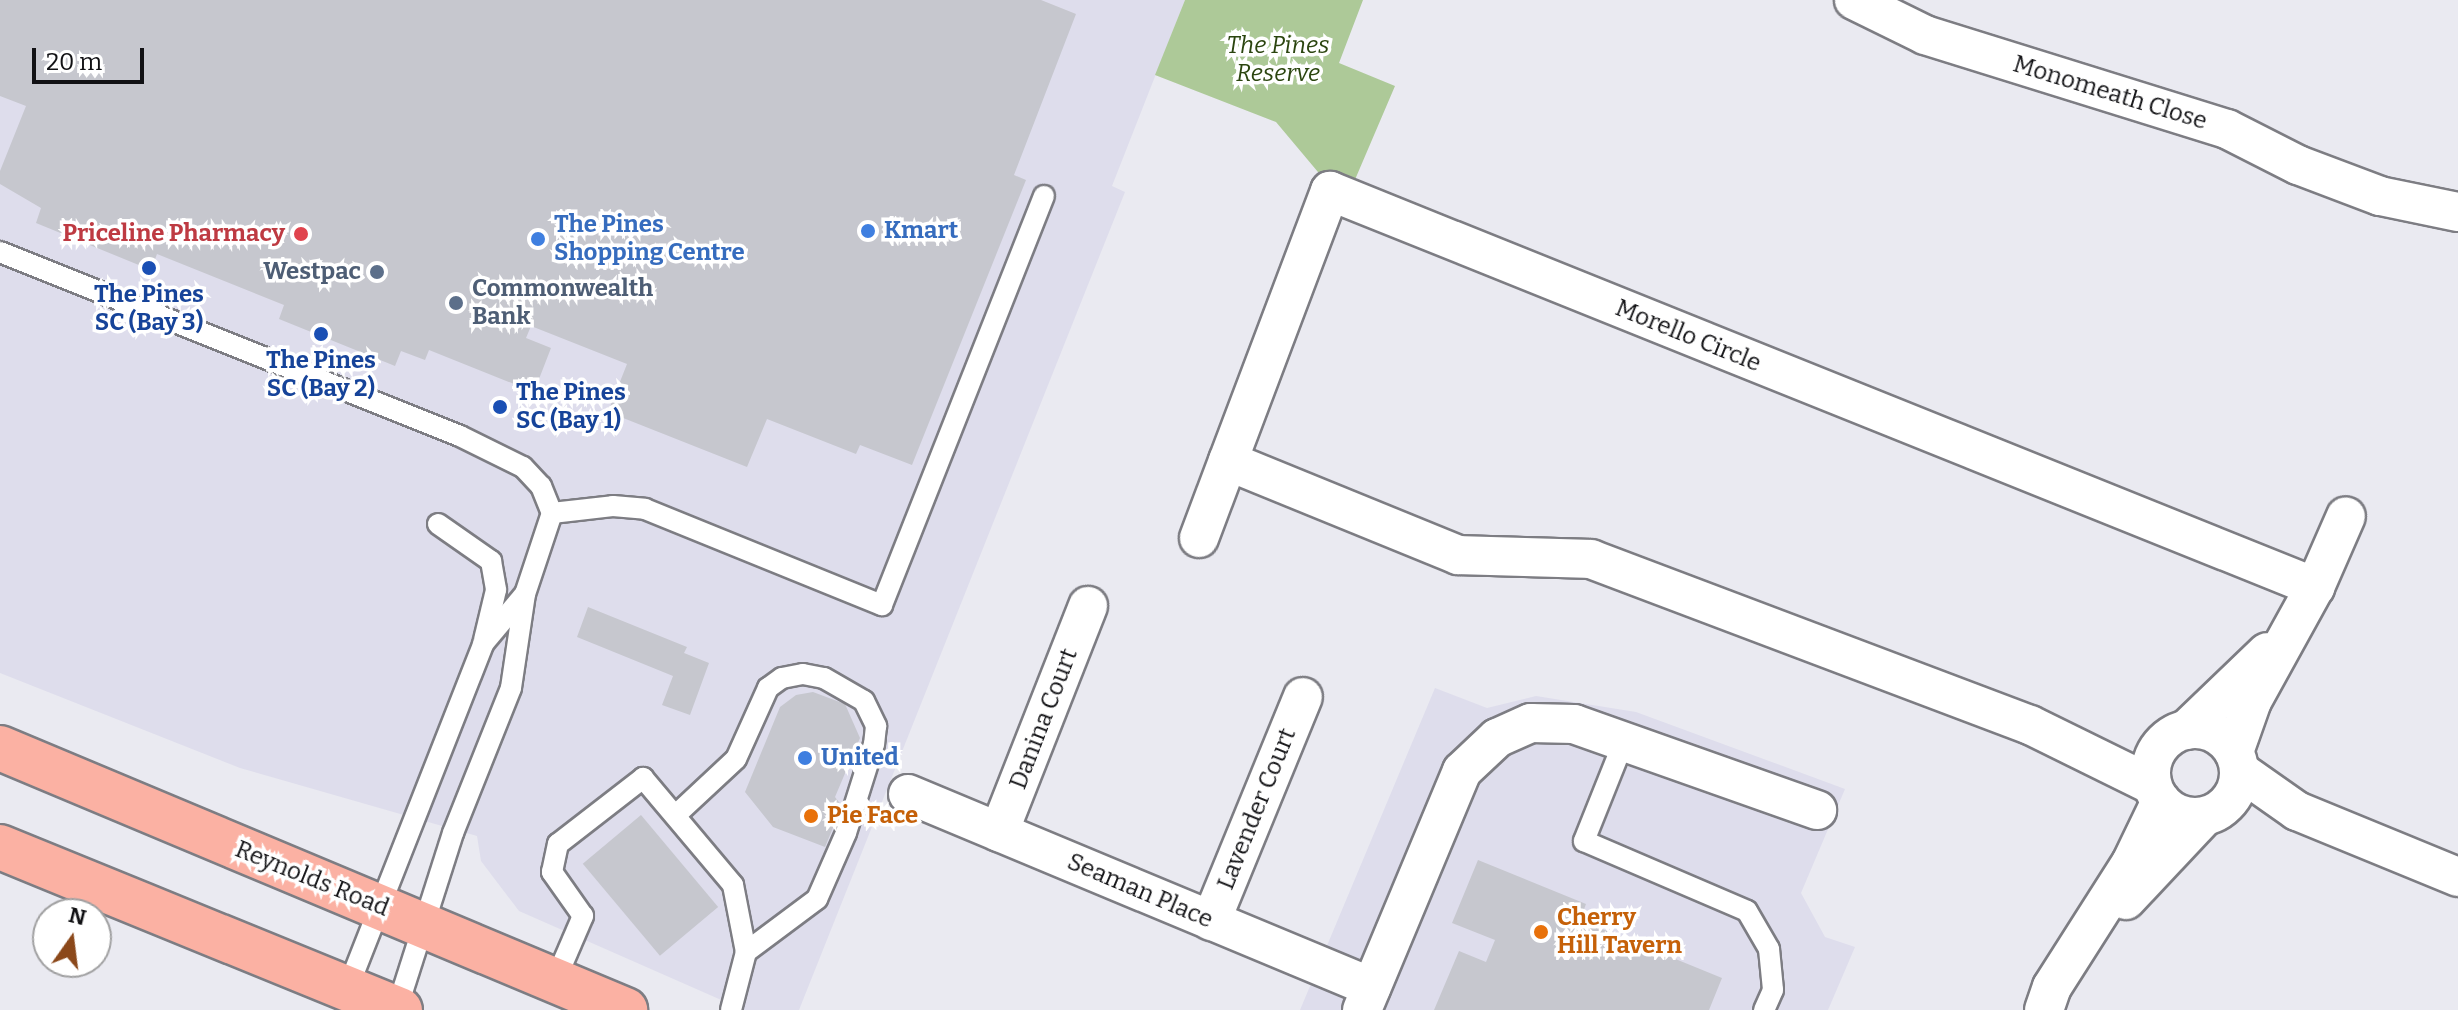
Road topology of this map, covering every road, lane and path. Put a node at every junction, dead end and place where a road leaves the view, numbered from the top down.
1 (1854, 0) edge
2 (1044, 196) dead end
3 (2458, 212) edge
4 (0, 252) edge
5 (1228, 461) junction
6 (552, 513) junction
7 (2346, 516) dead end
8 (438, 524) dead end
9 (1199, 538) dead end
10 (2315, 587) junction
11 (525, 594) junction
12 (1088, 606) dead end
13 (2286, 634) junction
14 (483, 644) junction
15 (1303, 697) dead end
16 (2030, 725) junction
17 (2175, 736) junction
18 (1624, 741) junction
19 (0, 748) edge
20 (2226, 785) junction
21 (2157, 793) junction
22 (908, 794) dead end
23 (1817, 810) dead end
24 (678, 813) junction
25 (999, 832) junction
26 (0, 847) edge
27 (2452, 880) edge
28 (377, 906) junction
29 (1211, 921) junction
30 (424, 925) junction
31 (2081, 939) junction
32 (746, 952) junction
33 (555, 981) junction
34 (1366, 999) edge
35 (344, 1000) edge
36 (398, 1010) edge
37 (625, 1010) edge
38 (731, 1010) edge
39 (1764, 1010) edge
40 (2044, 1010) edge

1 - 3 street, Monomeath Close
2 - 6 lane
4 - 6 lane
5 - 9 street, Morello Circle
5 - 10 street, Morello Circle
5 - 16 street
6 - 11 lane
7 - 10 street
8 - 14 lane
10 - 13 street
11 - 14 lane
11 - 30 lane
12 - 25 street, Danina Court
13 - 17 street
13 - 20 street
14 - 28 lane
15 - 29 street, Lavender Court
16 - 17 street
16 - 21 street
17 - 20 street
17 - 21 street
18 - 23 street
18 - 34 street
18 - 39 lane
19 - 28 main road, Reynolds Road
20 - 21 street
20 - 27 street
20 - 31 street
21 - 31 street
22 - 25 street, Seaman Place
24 - 32 lane
24 - 32 lane
24 - 33 lane
25 - 29 street, Seaman Place
26 - 35 main road
28 - 30 main road, Reynolds Road
28 - 35 lane
29 - 34 street, Seaman Place
30 - 33 main road, Reynolds Road
30 - 36 lane
31 - 40 street
32 - 38 lane
33 - 37 main road, Reynolds Road
35 - 36 main road

